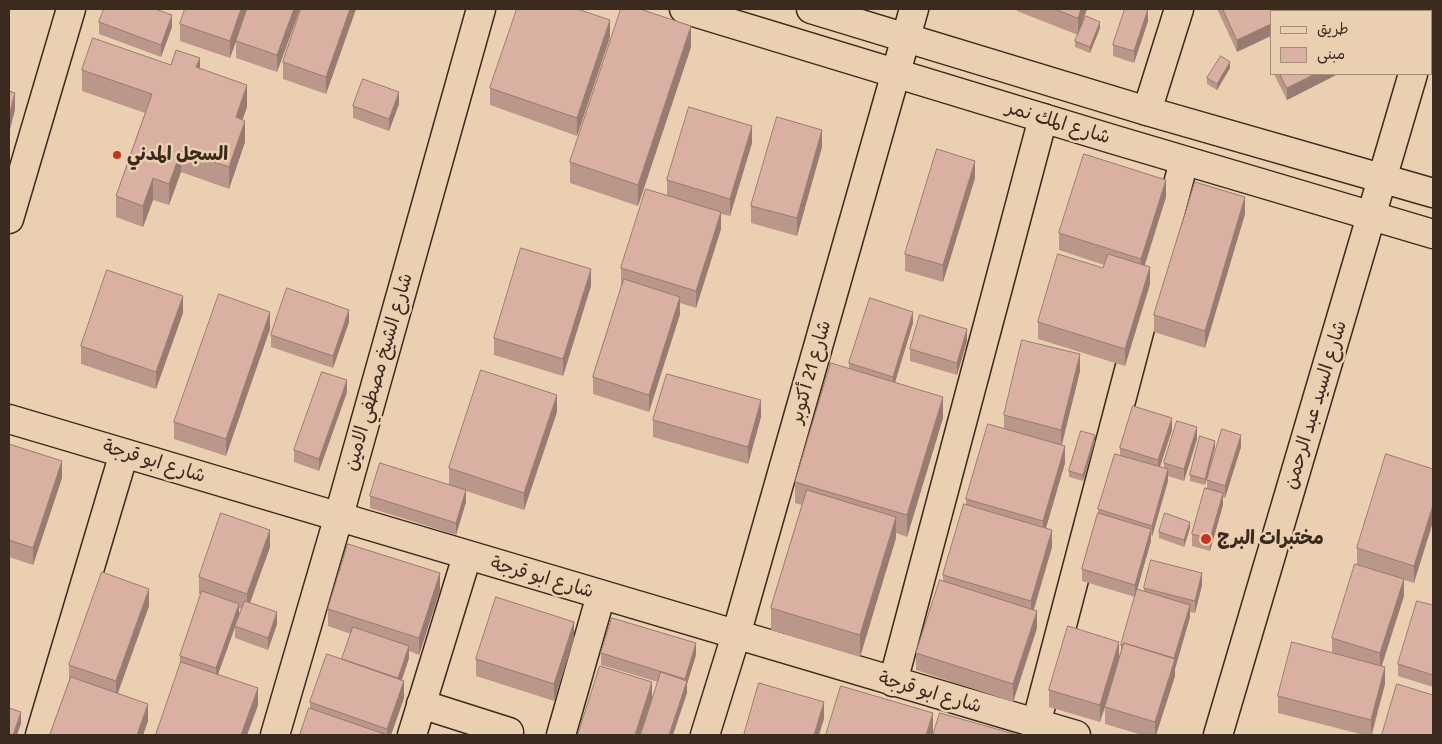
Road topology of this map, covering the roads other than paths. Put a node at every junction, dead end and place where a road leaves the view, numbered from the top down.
1 (70, 9) edge
2 (481, 9) edge
3 (684, 9) edge
4 (811, 9) edge
5 (914, 9) edge
6 (1179, 9) edge
7 (905, 37) junction
8 (896, 73) junction
9 (1413, 75) edge
10 (1147, 111) junction
11 (1043, 118) junction
12 (1184, 161) junction
13 (1382, 177) junction
14 (1433, 193) edge
15 (1372, 215) junction
16 (9, 219) edge
17 (1433, 234) edge
18 (9, 419) edge
19 (124, 453) junction
20 (338, 518) junction
21 (466, 556) junction
22 (602, 596) junction
23 (736, 635) junction
24 (894, 682) junction
25 (421, 704) junction
26 (1036, 724) junction
27 (509, 732) dead end
28 (40, 735) edge
29 (275, 735) edge
30 (412, 735) edge
31 (561, 735) edge
32 (705, 735) edge
33 (1076, 735) edge
34 (1218, 735) edge

1 - 16 main road
2 - 20 main road, شارع الشيخ مصطفي الامين
3 - 8 main road, شارع المك نمر
4 - 7 main road, شارع المك نمر
5 - 7 main road, شارع 21 أكتوبر
6 - 10 main road
7 - 8 main road, شارع 21 أكتوبر
7 - 10 main road, شارع المك نمر
8 - 11 main road, شارع المك نمر
8 - 23 main road, شارع 21 أكتوبر
9 - 13 main road, شارع السيد عبد الرحمن
10 - 13 main road, شارع المك نمر
11 - 12 main road, شارع المك نمر
11 - 24 main road
12 - 15 main road, شارع المك نمر
12 - 26 main road
13 - 14 main road, شارع المك نمر
13 - 15 main road, شارع السيد عبد الرحمن
15 - 17 main road, شارع المك نمر
15 - 34 main road, شارع السيد عبد الرحمن
18 - 19 main road, شارع ابو قرجة
19 - 20 main road, شارع ابو قرجة
19 - 28 main road
20 - 21 main road, شارع ابو قرجة
20 - 29 main road, شارع الشيخ مصطفي الامين
21 - 22 main road, شارع ابو قرجة
21 - 25 main road
22 - 23 main road, شارع ابو قرجة
22 - 31 main road
23 - 24 main road, شارع ابو قرجة
23 - 32 main road, شارع 21 أكتوبر
24 - 26 main road, شارع ابو قرجة
25 - 27 main road
25 - 30 main road
26 - 33 main road, شارع ابو قرجة

